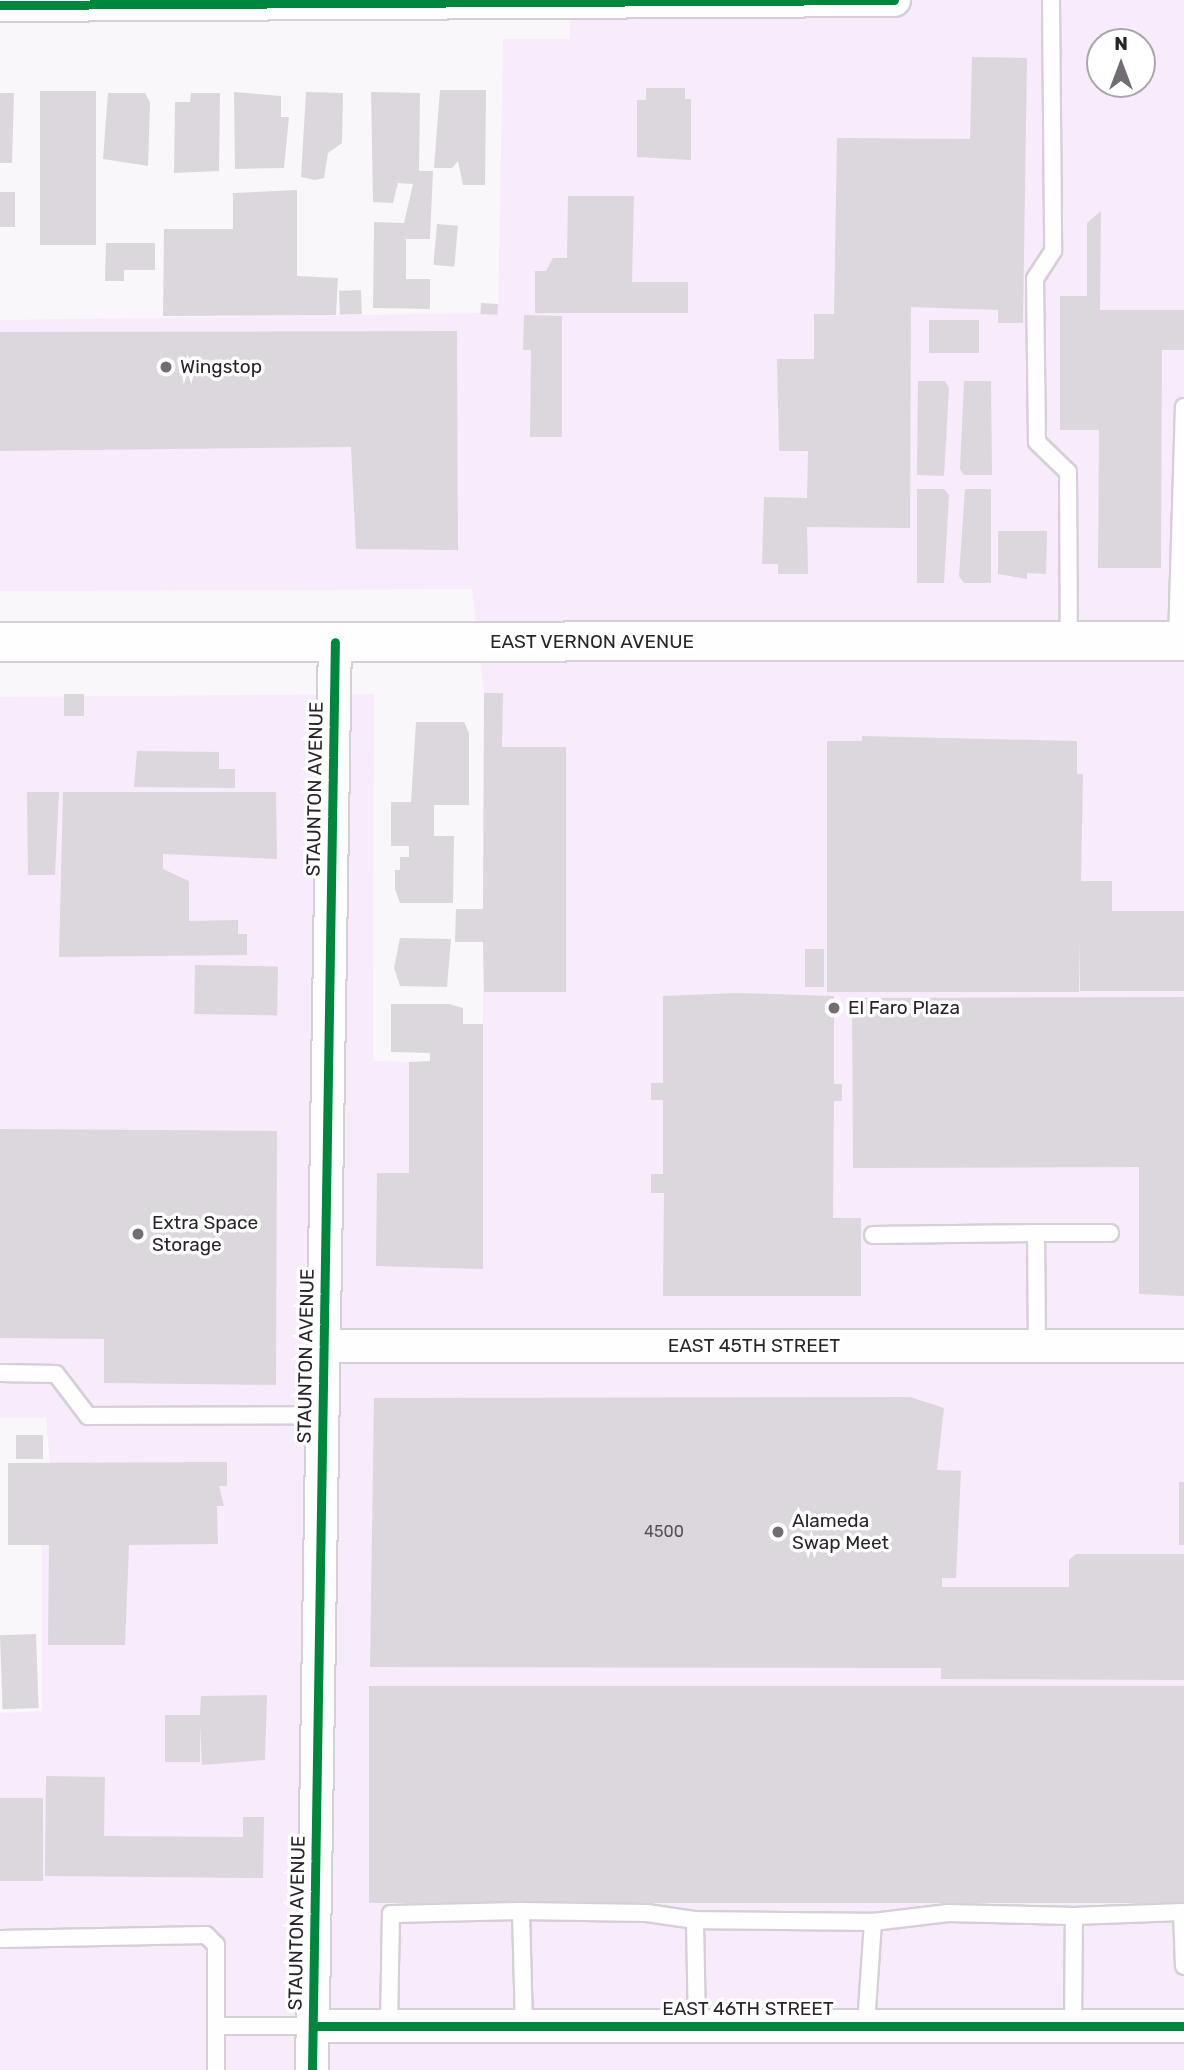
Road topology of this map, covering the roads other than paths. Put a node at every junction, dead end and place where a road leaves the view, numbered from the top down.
1 (894, 0) edge
2 (1051, 0) edge
3 (0, 5) edge
4 (1184, 407) edge
5 (1069, 641) junction
6 (1181, 641) edge
7 (0, 642) edge
8 (335, 642) junction
9 (1036, 1233) junction
10 (1110, 1233) dead end
11 (873, 1234) dead end
12 (324, 1346) junction
13 (1037, 1346) junction
14 (1184, 1346) edge
15 (0, 1373) edge
16 (323, 1415) junction
17 (522, 1911) junction
18 (1074, 1916) junction
19 (695, 1920) junction
20 (873, 1922) junction
21 (0, 1939) edge
22 (1184, 1966) edge
23 (1184, 2018) edge
24 (1073, 2025) junction
25 (1184, 2025) edge
26 (216, 2026) junction
27 (313, 2026) junction
28 (389, 2026) junction
29 (524, 2026) junction
30 (697, 2026) junction
31 (866, 2026) junction
32 (216, 2070) edge
33 (312, 2070) edge

1 - 3 street
2 - 5 lane
4 - 6 lane
5 - 6 main road, EAST VERNON AVENUE
5 - 8 main road, EAST VERNON AVENUE
7 - 8 main road, EAST VERNON AVENUE
8 - 12 street, STAUNTON AVENUE
9 - 10 lane
9 - 11 lane
9 - 13 lane
12 - 13 street, EAST 45TH STREET
12 - 16 street, STAUNTON AVENUE
13 - 14 street, EAST 45TH STREET
15 - 16 lane
16 - 27 street, STAUNTON AVENUE
17 - 19 lane
17 - 28 lane
17 - 29 lane
18 - 20 lane
18 - 22 lane
18 - 24 lane
19 - 20 lane
19 - 30 lane
20 - 31 lane
21 - 26 lane
23 - 25 lane
24 - 25 street, EAST 46TH STREET
24 - 31 street, EAST 46TH STREET
26 - 27 lane
26 - 32 lane
27 - 28 street, EAST 46TH STREET
27 - 33 street, STAUNTON AVENUE
28 - 29 street, EAST 46TH STREET
29 - 30 street, EAST 46TH STREET
30 - 31 street, EAST 46TH STREET

